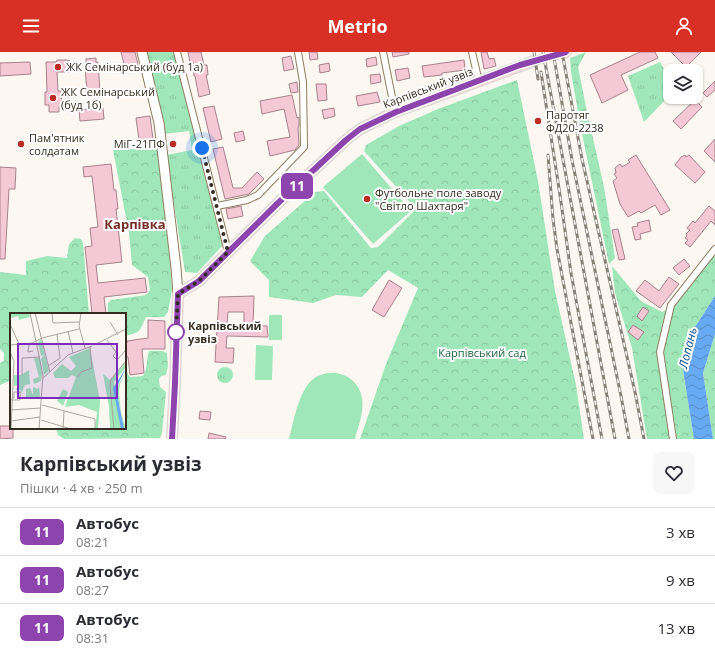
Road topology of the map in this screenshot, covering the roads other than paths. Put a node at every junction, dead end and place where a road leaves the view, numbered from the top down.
1 (142, 52) edge
2 (177, 52) edge
3 (298, 52) edge
4 (383, 52) edge
5 (472, 52) edge
6 (534, 61) tunnel mouth
7 (479, 82) junction
8 (396, 112) junction
9 (217, 206) junction
10 (715, 249) edge
11 (228, 252) junction
12 (178, 294) junction
13 (172, 439) edge
14 (673, 439) edge

1 - 12 main road
2 - 9 street
3 - 9 street
4 - 8 street
5 - 7 street
6 - 7 main road, Карпівський узвіз
7 - 8 main road, Карпівський узвіз
8 - 11 main road, Карпівський узвіз
9 - 11 street
10 - 14 street
11 - 12 main road, Карпівський узвіз
12 - 13 main road

